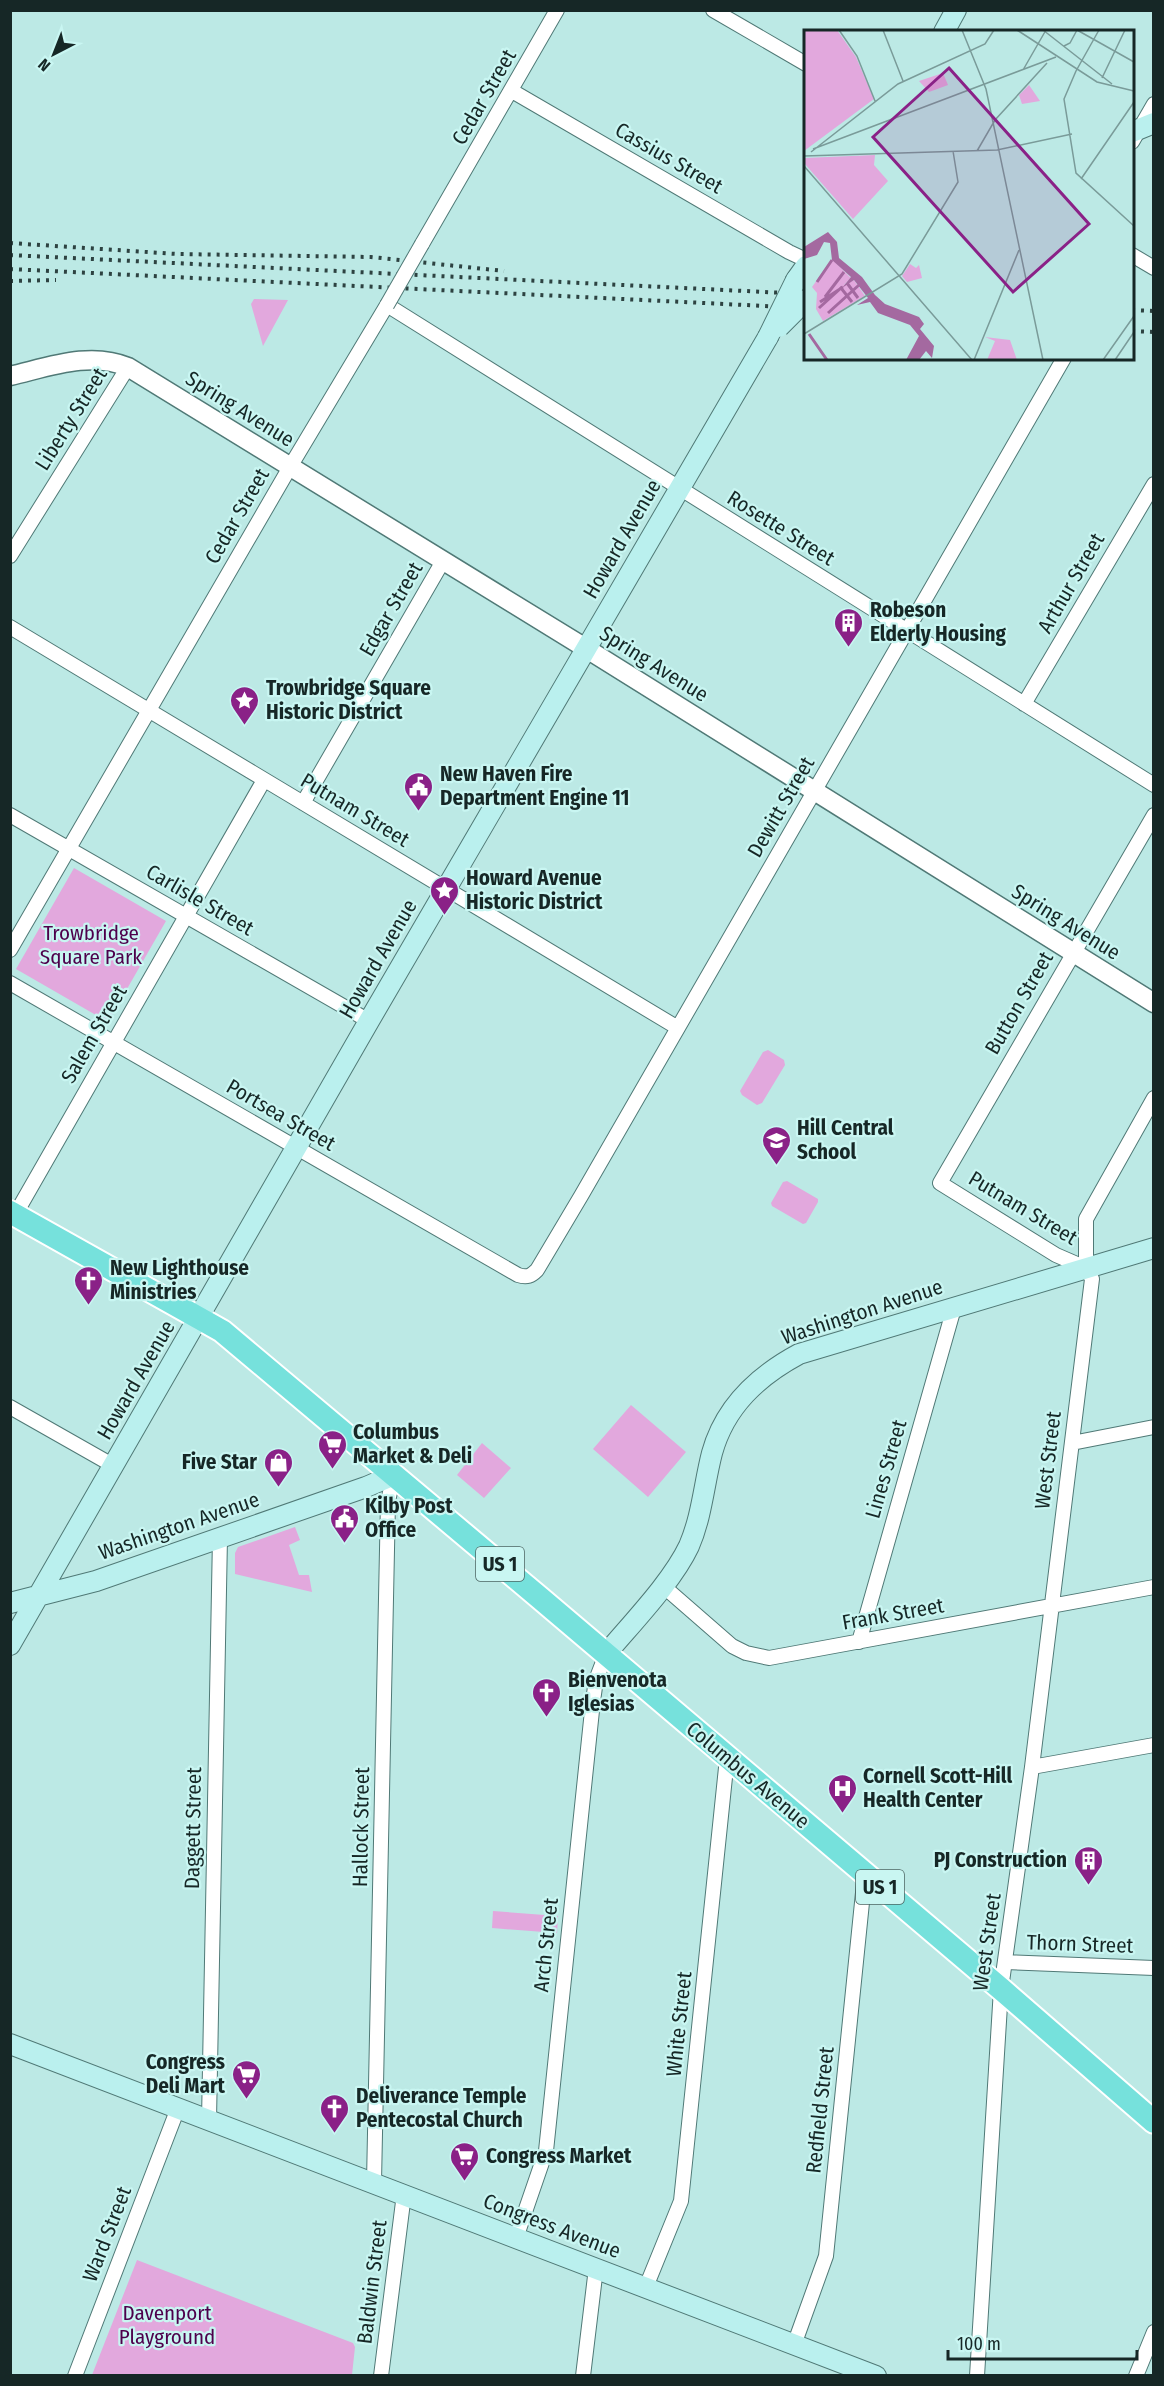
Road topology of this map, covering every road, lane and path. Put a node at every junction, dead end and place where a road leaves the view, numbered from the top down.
1 (557, 10) edge
2 (713, 10) edge
3 (956, 10) edge
4 (945, 30) edge
5 (804, 63) edge
6 (512, 91) junction
7 (1154, 104) edge
8 (1139, 131) edge
9 (1134, 256) edge
10 (804, 259) edge
11 (1154, 268) edge
12 (801, 273) edge
13 (804, 302) edge
14 (388, 307) junction
15 (768, 337) junction
16 (1063, 360) edge
17 (128, 367) junction
18 (10, 376) edge
19 (290, 467) junction
20 (1154, 484) edge
21 (679, 489) junction
22 (10, 556) edge
23 (443, 561) junction
24 (10, 627) edge
25 (907, 633) junction
26 (587, 649) junction
27 (1024, 704) junction
28 (149, 711) junction
29 (264, 780) junction
30 (1154, 785) edge
31 (814, 792) junction
32 (303, 803) junction
33 (10, 814) edge
34 (1154, 814) edge
35 (69, 849) junction
36 (446, 889) junction
37 (185, 915) junction
38 (10, 950) edge
39 (1072, 953) junction
40 (10, 983) edge
41 (1154, 1002) edge
42 (369, 1021) junction
43 (678, 1028) junction
44 (113, 1042) junction
45 (1154, 1098) edge
46 (297, 1148) junction
47 (940, 1182) joint
48 (13, 1213) edge
49 (1154, 1248) edge
50 (1086, 1268) junction
51 (532, 1275) joint
52 (954, 1308) junction
53 (199, 1318) junction
54 (10, 1407) edge
55 (1154, 1427) edge
56 (1072, 1443) junction
57 (114, 1466) junction
58 (394, 1475) junction
59 (220, 1537) junction
60 (662, 1585) junction
61 (1154, 1587) edge
62 (38, 1596) junction
63 (10, 1604) edge
64 (1050, 1607) junction
65 (859, 1642) junction
66 (10, 1645) edge
67 (606, 1654) junction
68 (1154, 1745) edge
69 (728, 1758) junction
70 (1032, 1767) junction
71 (865, 1874) junction
72 (1006, 1962) junction
73 (1154, 1968) edge
74 (1001, 1989) junction
75 (12, 2050) edge
76 (178, 2108) junction
77 (209, 2120) junction
78 (1154, 2122) edge
79 (374, 2181) junction
80 (404, 2194) junction
81 (516, 2238) junction
82 (596, 2268) junction
83 (646, 2288) junction
84 (1154, 2332) edge
85 (794, 2345) junction
86 (75, 2376) edge
87 (381, 2376) edge
88 (583, 2376) edge
89 (876, 2376) edge
90 (978, 2376) edge
91 (1136, 2376) edge

1 - 6 street, Cedar Street
2 - 5 street
3 - 4 main road
6 - 10 street, Cassius Street
6 - 14 street, Cedar Street, bridge
7 - 8 street
9 - 11 street
12 - 15 main road, Howard Avenue, bridge
13 - 15 main road, bridge
14 - 19 street, Cedar Street
14 - 21 street, Rosette Street
15 - 21 main road, Howard Avenue
16 - 25 street, Dewitt Street
17 - 18 street, Spring Avenue
17 - 19 street, Spring Avenue
17 - 22 street, Liberty Street
19 - 23 street, Spring Avenue
19 - 28 street, Cedar Street
20 - 27 street, Arthur Street
21 - 25 street, Rosette Street
21 - 26 main road, Howard Avenue
23 - 26 street, Spring Avenue
23 - 32 street, Edgar Street
24 - 28 street, Putnam Street
25 - 27 street, Rosette Street
25 - 31 street, Dewitt Street
26 - 31 street, Spring Avenue
26 - 36 main road, Howard Avenue
27 - 30 street, Rosette Street
28 - 29 street, Putnam Street
28 - 35 street, Cedar Street
29 - 32 street, Putnam Street
29 - 37 street, Salem Street
31 - 39 street, Spring Avenue
31 - 43 street, Dewitt Street
32 - 36 street, Putnam Street
33 - 35 street, Carlisle Street
34 - 39 street, Button Street
35 - 37 street, Carlisle Street
35 - 38 street, Cedar Street
36 - 42 main road, Howard Avenue
36 - 43 street, Putnam Street
37 - 42 street, Carlisle Street
37 - 44 street, Salem Street
39 - 41 street, Spring Avenue
39 - 47 street, Button Street
40 - 44 street, Portsea Street
42 - 46 main road, Howard Avenue
43 - 51 street, Dewitt Street
44 - 46 street, Portsea Street
44 - 48 street, Salem Street
45 - 50 street, West Street
46 - 51 street, Portsea Street
46 - 53 main road, Howard Avenue
47 - 50 street, Putnam Street
48 - 53 main road, Columbus Avenue / US 1
49 - 50 main road, Washington Avenue
50 - 52 main road, Washington Avenue
50 - 56 street, West Street
52 - 60 main road, Washington Avenue
52 - 65 street, Lines Street
53 - 57 main road, Howard Avenue
53 - 58 main road, Columbus Avenue / US 1
54 - 57 street
55 - 56 street
56 - 64 street, West Street
57 - 62 main road, Howard Avenue
58 - 59 main road, Washington Avenue
58 - 67 main road, Columbus Avenue / US 1
58 - 79 street, Hallock Street
59 - 62 main road, Washington Avenue
59 - 77 street, Daggett Street
60 - 65 street, Frank Street
60 - 67 main road, Washington Avenue
61 - 64 street, Frank Street
62 - 63 main road, Washington Avenue
62 - 66 main road, Howard Avenue
64 - 65 street, Frank Street
64 - 70 street, West Street
67 - 69 main road, Columbus Avenue / US 1
67 - 81 street, Arch Street
68 - 70 street
69 - 71 main road, Columbus Avenue / US 1
69 - 83 street, White Street
70 - 72 street, West Street
71 - 74 main road, Columbus Avenue / US 1
71 - 85 street, Redfield Street
72 - 73 street, Thorn Street
72 - 74 street, West Street
74 - 78 main road, Columbus Avenue / US 1
74 - 90 street, West Street
75 - 76 main road, Congress Avenue
76 - 77 main road, Congress Avenue
76 - 86 street, Ward Street
77 - 79 main road, Congress Avenue
79 - 80 main road, Congress Avenue
80 - 81 main road, Congress Avenue
80 - 87 street, Baldwin Street
81 - 82 main road, Congress Avenue
82 - 83 main road, Congress Avenue
82 - 88 street
83 - 85 main road, Congress Avenue
84 - 91 street
85 - 89 main road, Congress Avenue

